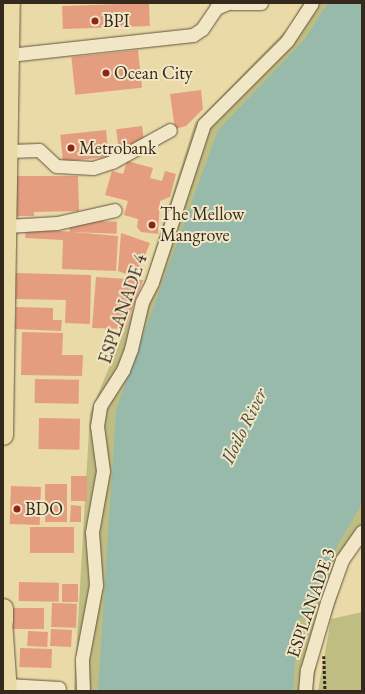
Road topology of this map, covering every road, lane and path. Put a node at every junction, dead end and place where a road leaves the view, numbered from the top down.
1 (10, 3) edge
2 (228, 3) edge
3 (232, 3) edge
4 (261, 3) edge
5 (312, 3) edge
6 (9, 55) junction
7 (170, 130) dead end
8 (8, 152) junction
9 (5, 197) edge
10 (115, 210) dead end
11 (7, 226) junction
12 (3, 435) edge
13 (362, 531) edge
14 (3, 608) edge
15 (3, 621) edge
16 (315, 648) junction
17 (7, 688) edge
18 (59, 688) dead end
19 (83, 691) edge
20 (305, 691) edge
21 (325, 691) edge

1 - 6 highway
2 - 6 street
3 - 4 street
5 - 19 street, ESPLANADE 4
6 - 8 highway
7 - 8 street
8 - 9 highway
9 - 11 highway
10 - 11 street
11 - 12 highway
13 - 16 street, ESPLANADE 3
14 - 15 highway
15 - 17 main road
16 - 20 street, ESPLANADE 3
16 - 21 path
17 - 18 street

